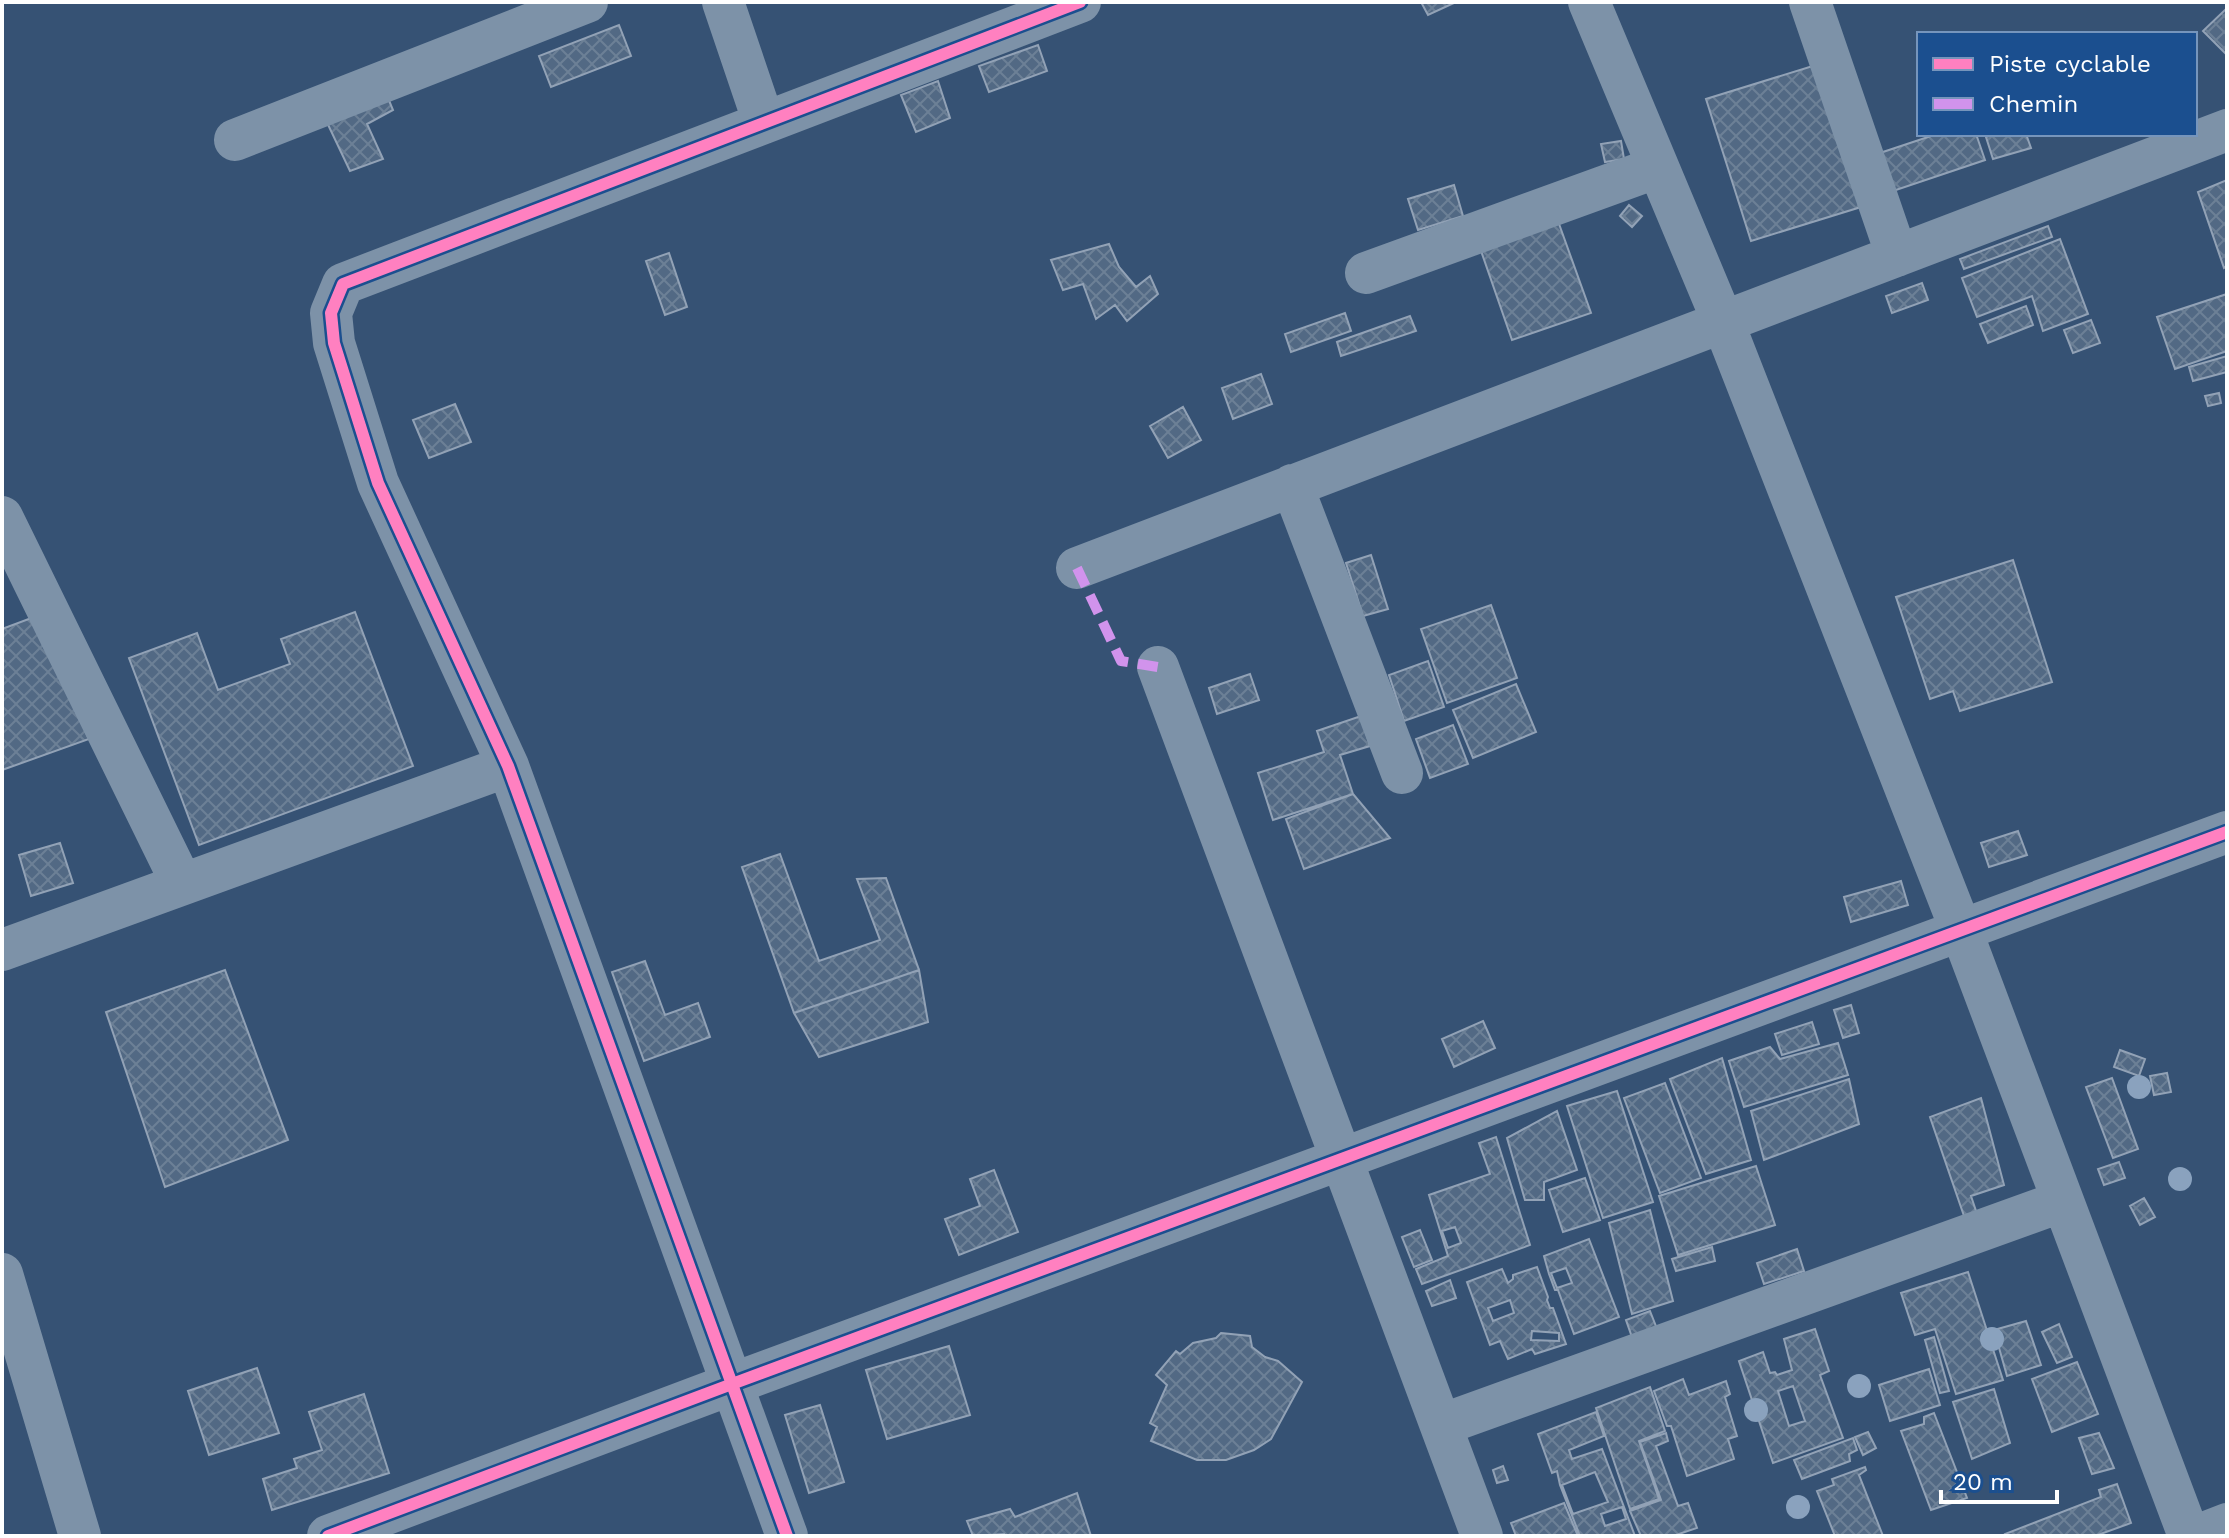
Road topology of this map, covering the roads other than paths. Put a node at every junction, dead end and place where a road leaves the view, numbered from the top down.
1 (587, 2) edge
2 (723, 2) edge
3 (1080, 2) edge
4 (1589, 2) edge
5 (1810, 2) edge
6 (764, 123) junction
7 (2227, 130) edge
8 (235, 140) dead end
9 (1658, 167) junction
10 (1897, 256) junction
11 (1366, 273) dead end
12 (1723, 322) junction
13 (1292, 485) junction
14 (2, 517) edge
15 (1077, 568) dead end
16 (1158, 667) dead end
17 (508, 766) junction
18 (1402, 773) dead end
19 (2227, 832) edge
20 (182, 884) junction
21 (1961, 930) junction
22 (2, 950) edge
23 (1341, 1158) junction
24 (2063, 1201) junction
25 (2, 1274) edge
26 (732, 1384) junction
27 (1441, 1425) junction
28 (2227, 1524) edge
29 (80, 1536) edge
30 (328, 1536) edge
31 (787, 1536) edge
32 (1482, 1536) edge
33 (2189, 1536) edge
34 (2196, 1536) edge

1 - 8 street
2 - 6 street
3 - 6 street
4 - 9 street
5 - 10 street
6 - 17 street
7 - 10 street
9 - 11 street
9 - 12 street
10 - 12 street
12 - 13 street
12 - 21 street
13 - 15 street
13 - 18 street
14 - 20 street
16 - 23 street
17 - 20 street
17 - 26 street
19 - 21 street
20 - 22 street
21 - 23 street
21 - 24 street
23 - 26 street
23 - 27 street
24 - 27 street
24 - 33 street
25 - 29 street
26 - 30 street
26 - 31 street
27 - 32 street
28 - 34 street

